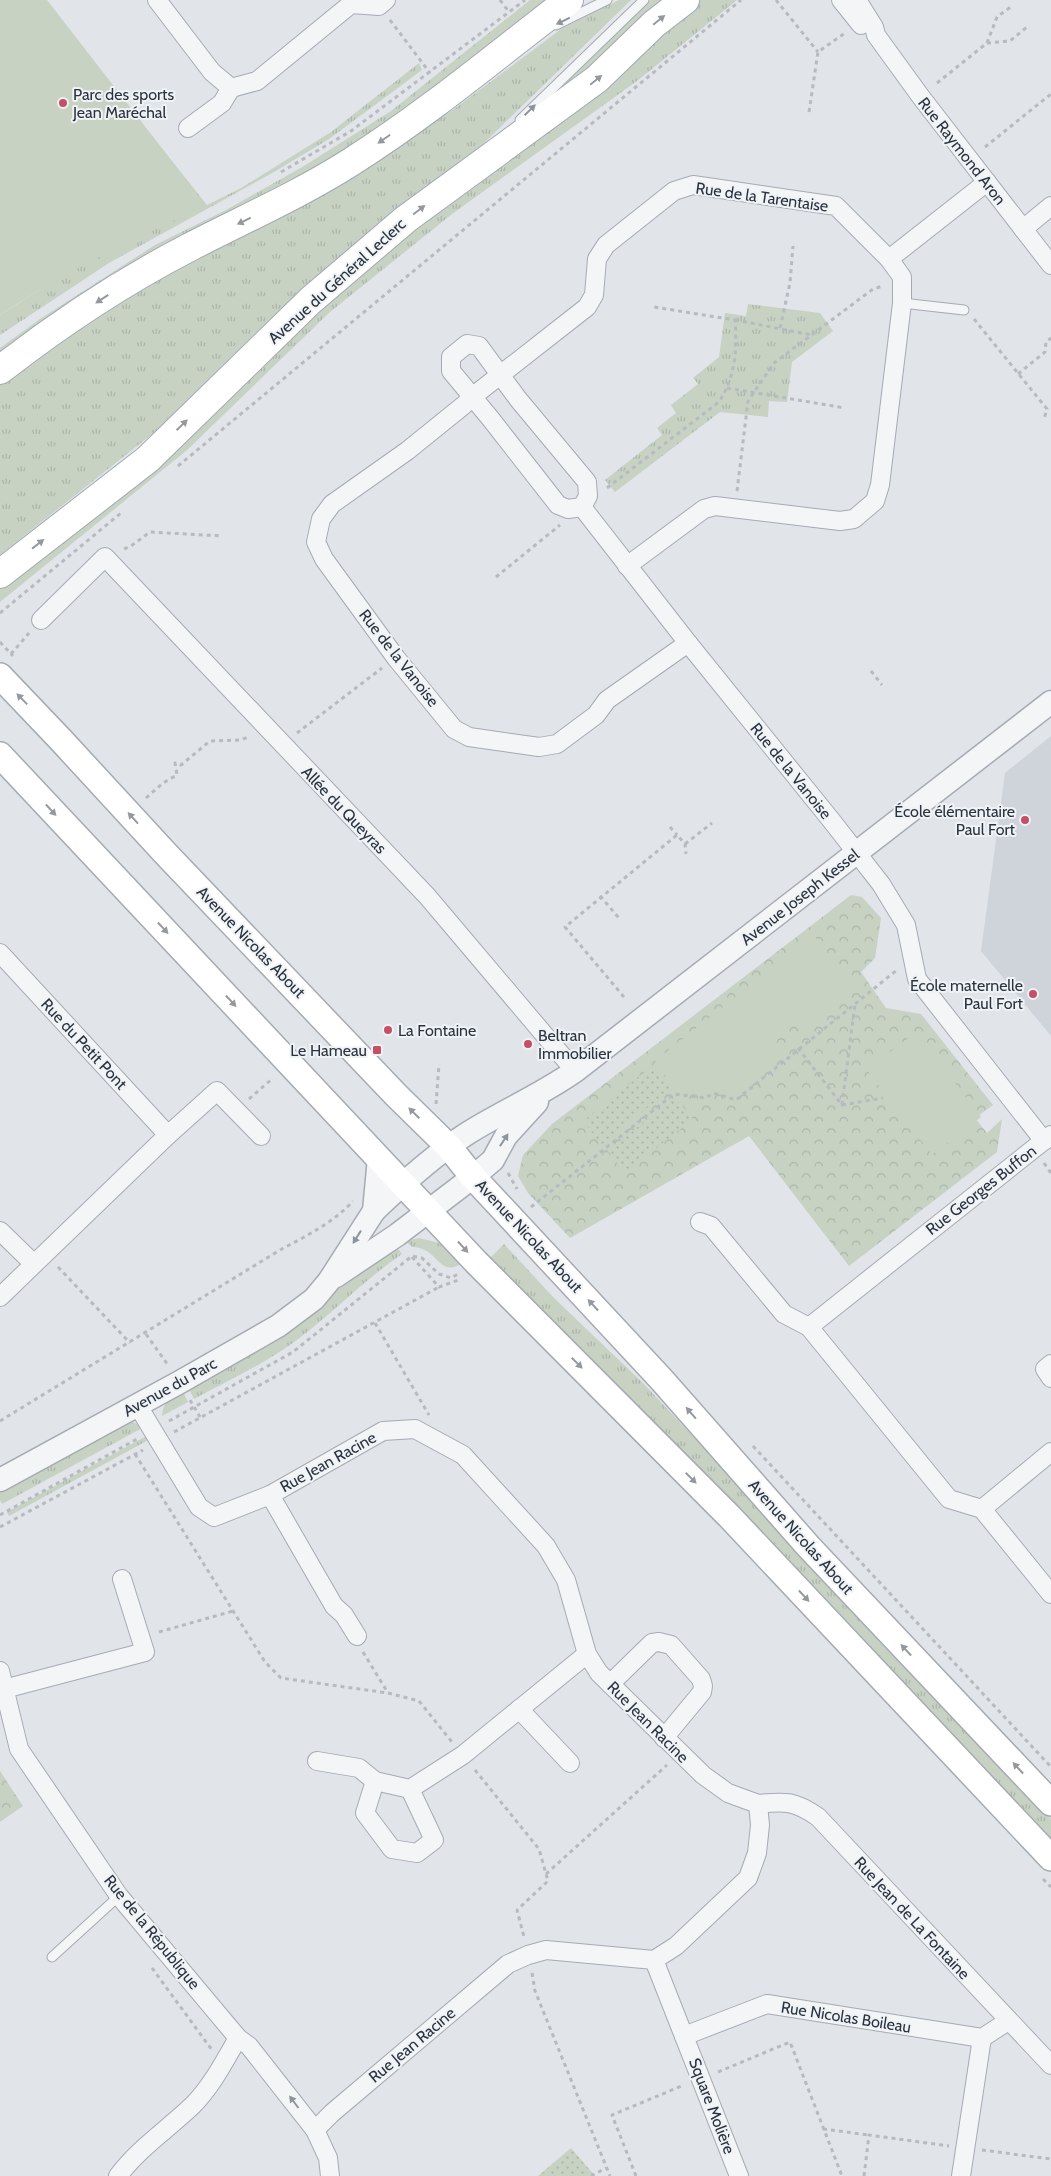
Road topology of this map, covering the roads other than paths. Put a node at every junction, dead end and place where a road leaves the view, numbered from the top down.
1 (156, 0) edge
2 (569, 0) edge
3 (607, 0) edge
4 (644, 0) edge
5 (684, 0) edge
6 (841, 0) edge
7 (857, 0) edge
8 (350, 2) edge
9 (382, 3) edge
10 (548, 31) dead end
11 (876, 34) junction
12 (478, 83) dead end
13 (231, 88) junction
14 (424, 111) junction
15 (188, 128) dead end
16 (472, 170) junction
17 (988, 182) junction
18 (1051, 206) edge
19 (1023, 230) junction
20 (888, 260) junction
21 (1051, 265) edge
22 (902, 303) junction
23 (964, 310) road end
24 (0, 370) edge
25 (500, 375) junction
26 (472, 397) junction
27 (582, 507) junction
28 (627, 566) junction
29 (0, 574) edge
30 (41, 620) road end
31 (688, 643) junction
32 (0, 676) edge
33 (1051, 702) edge
34 (0, 755) edge
35 (856, 852) junction
36 (0, 953) edge
37 (574, 1071) junction
38 (547, 1090) junction
39 (168, 1135) junction
40 (261, 1136) dead end
41 (1048, 1138) edge
42 (449, 1147) junction
43 (379, 1158) junction
44 (474, 1177) junction
45 (403, 1184) junction
46 (365, 1204) junction
47 (429, 1212) junction
48 (700, 1222) dead end
49 (0, 1231) edge
50 (40, 1259) junction
51 (329, 1281) junction
52 (0, 1297) edge
53 (809, 1327) junction
54 (1051, 1364) edge
55 (1051, 1378) edge
56 (138, 1406) junction
57 (1051, 1452) edge
58 (0, 1480) edge
59 (270, 1495) junction
60 (982, 1509) junction
61 (122, 1579) dead end
62 (1051, 1594) edge
63 (357, 1636) road end
64 (587, 1654) junction
65 (0, 1671) edge
66 (610, 1684) junction
67 (4, 1689) junction
68 (519, 1709) junction
69 (664, 1738) junction
70 (317, 1761) dead end
71 (570, 1763) dead end
72 (375, 1781) junction
73 (410, 1789) junction
74 (1051, 1803) edge
75 (758, 1804) junction
76 (1051, 1858) edge
77 (119, 1896) junction
78 (52, 1957) dead end
79 (654, 1960) junction
80 (1008, 2021) junction
81 (684, 2036) junction
82 (238, 2038) junction
83 (982, 2038) junction
84 (1051, 2065) edge
85 (315, 2130) junction
86 (118, 2176) edge
87 (330, 2176) edge
88 (739, 2176) edge
89 (961, 2176) edge

1 - 13 street
2 - 14 main road
3 -> 10 lane
16 -> 4 lane
16 -> 5 main road, Avenue du Général Leclerc
6 - 11 street, Rue Raymond Aron
7 - 11 street, Rue Raymond Aron
8 - 9 street
8 - 13 street
11 - 17 street, Rue Raymond Aron
12 - 14 lane
13 - 15 street
14 -> 24 main road
29 -> 16 main road, Avenue du Général Leclerc
17 - 19 street, Rue Raymond Aron
17 - 20 street
18 - 19 street
19 - 21 street, Rue Raymond Aron
20 - 22 street, Rue de la Tarentaise
20 - 25 street, Rue de la Tarentaise
22 - 23 lane
22 - 28 street, Rue de la Tarentaise
25 - 26 street, Rue de la Tarentaise
25 - 26 street
25 - 27 street
26 - 27 street
26 - 31 street, Rue de la Vanoise
27 - 28 street, Rue de la Vanoise
28 - 31 street, Rue de la Vanoise
30 - 37 street, Allée du Queyras
31 - 35 street, Rue de la Vanoise
42 -> 32 main road, Avenue Nicolas About
33 - 35 street, Avenue Joseph Kessel
34 -> 43 main road
35 - 37 street, Avenue Joseph Kessel
35 - 41 street, Rue Georges Buffon
36 - 39 street, Rue du Petit Pont
37 - 38 street, Avenue Joseph Kessel
38 - 42 street, Avenue Joseph Kessel
44 -> 38 street, Avenue Joseph Kessel
39 - 40 street
39 - 50 street
41 - 53 street, Rue Georges Buffon
42 - 44 main road, Avenue Nicolas About
42 - 45 street, Avenue Joseph Kessel
43 - 45 main road
43 - 46 street, Avenue du Parc
44 - 47 street, Avenue Joseph Kessel
74 -> 44 main road, Avenue Nicolas About
45 - 46 street, Avenue du Parc
45 - 47 main road
46 -> 51 street, Avenue du Parc
47 - 51 street, Avenue du Parc
47 -> 76 main road
48 - 53 street
49 - 50 street
50 - 52 street
51 - 56 street, Avenue du Parc
53 - 60 street
54 - 55 street
56 - 58 street, Avenue du Parc
56 - 59 street, Rue Jean Racine
57 - 60 street
59 - 63 street
59 - 64 street, Rue Jean Racine
60 - 62 street
61 - 67 street
64 - 66 street, Rue Jean Racine
64 - 68 street
65 - 67 street, Rue de la République
66 - 69 street, Rue Jean Racine
66 - 69 street
67 - 77 street, Rue de la République
68 - 71 street
68 - 73 street
69 - 75 street, Rue Jean Racine
70 - 72 street
72 - 73 street
72 - 73 street
75 - 79 street
75 - 80 street, Rue Jean de La Fontaine
77 - 78 lane
77 - 82 street, Rue de la République
79 - 81 street, Square Molière
79 - 85 street, Rue Jean Racine
80 - 83 street
80 - 84 street, Rue Jean de La Fontaine
81 - 83 street, Rue Nicolas Boileau
81 - 88 street, Square Molière
85 -> 82 street, Rue de la République
82 - 86 street
83 - 89 street
85 - 87 street, Rue de la République

